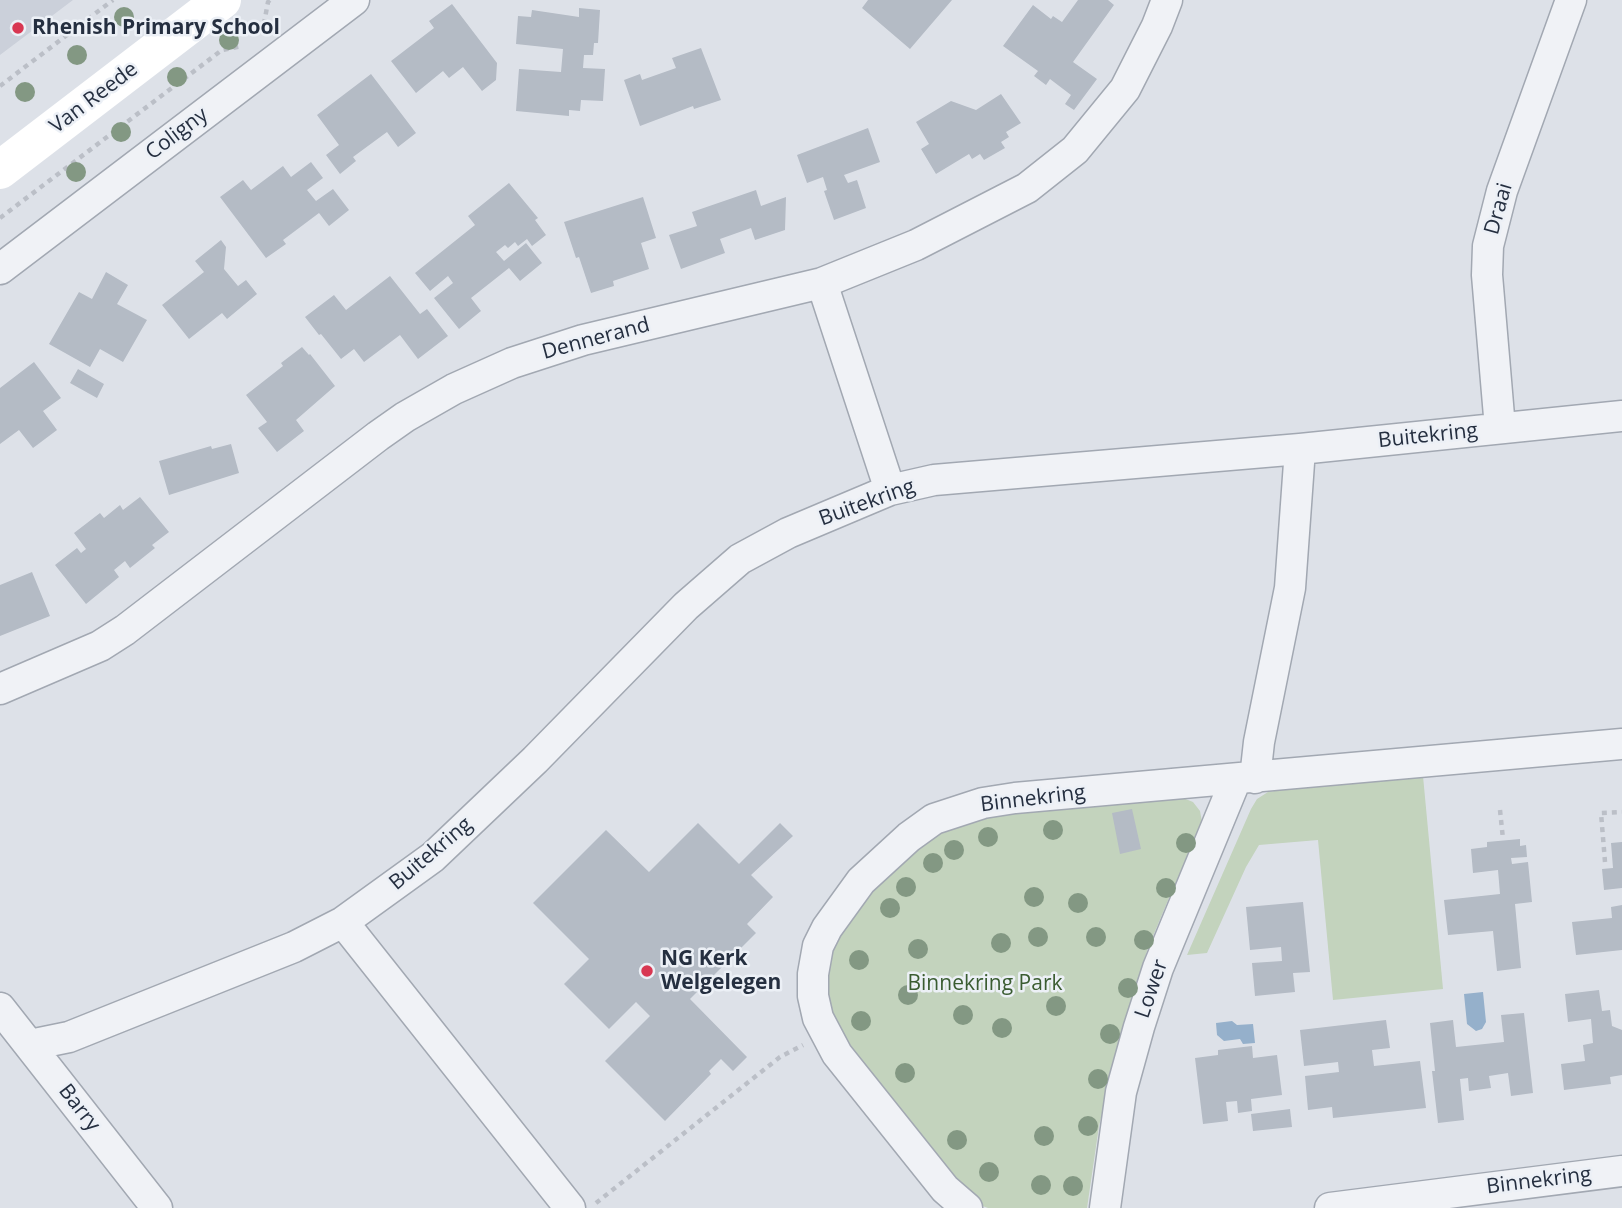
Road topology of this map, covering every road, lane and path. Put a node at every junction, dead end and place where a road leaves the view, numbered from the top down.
1 (113, 0) edge
2 (222, 0) edge
3 (270, 0) edge
4 (354, 0) edge
5 (1167, 0) edge
6 (1571, 0) edge
7 (255, 40) dead end
8 (247, 46) dead end
9 (0, 86) edge
10 (0, 170) edge
11 (0, 218) edge
12 (0, 269) edge
13 (822, 283) junction
14 (1622, 416) edge
15 (1500, 428) junction
16 (1300, 449) junction
17 (890, 491) junction
18 (0, 689) edge
19 (1622, 744) edge
20 (1246, 779) junction
21 (1500, 810) dead end
22 (1622, 812) edge
23 (1503, 839) dead end
24 (1605, 862) dead end
25 (343, 922) junction
26 (0, 1008) edge
27 (825, 1033) junction
28 (30, 1045) junction
29 (1622, 1171) edge
30 (158, 1208) edge
31 (570, 1208) edge
32 (590, 1208) edge
33 (967, 1208) edge
34 (1105, 1208) edge
35 (1330, 1208) edge

1 - 9 path
2 - 10 street, Van Reede
3 - 7 path
4 - 12 street, Coligny
5 - 13 street, Dennerand
6 - 15 street, Draai
8 - 11 path
13 - 17 street
13 - 18 street, Dennerand
14 - 15 street, Buitekring
15 - 16 street, Buitekring
16 - 17 street, Buitekring
16 - 20 street, Lower
17 - 25 street, Buitekring
19 - 20 street, Binnekring
20 - 27 street, Binnekring
20 - 34 street, Lower
21 - 23 path
22 - 24 path
25 - 28 street, Buitekring
25 - 31 street
26 - 28 street, Barry
27 - 32 path
27 - 33 street, Binnekring
28 - 30 street, Barry
29 - 35 street, Binnekring

